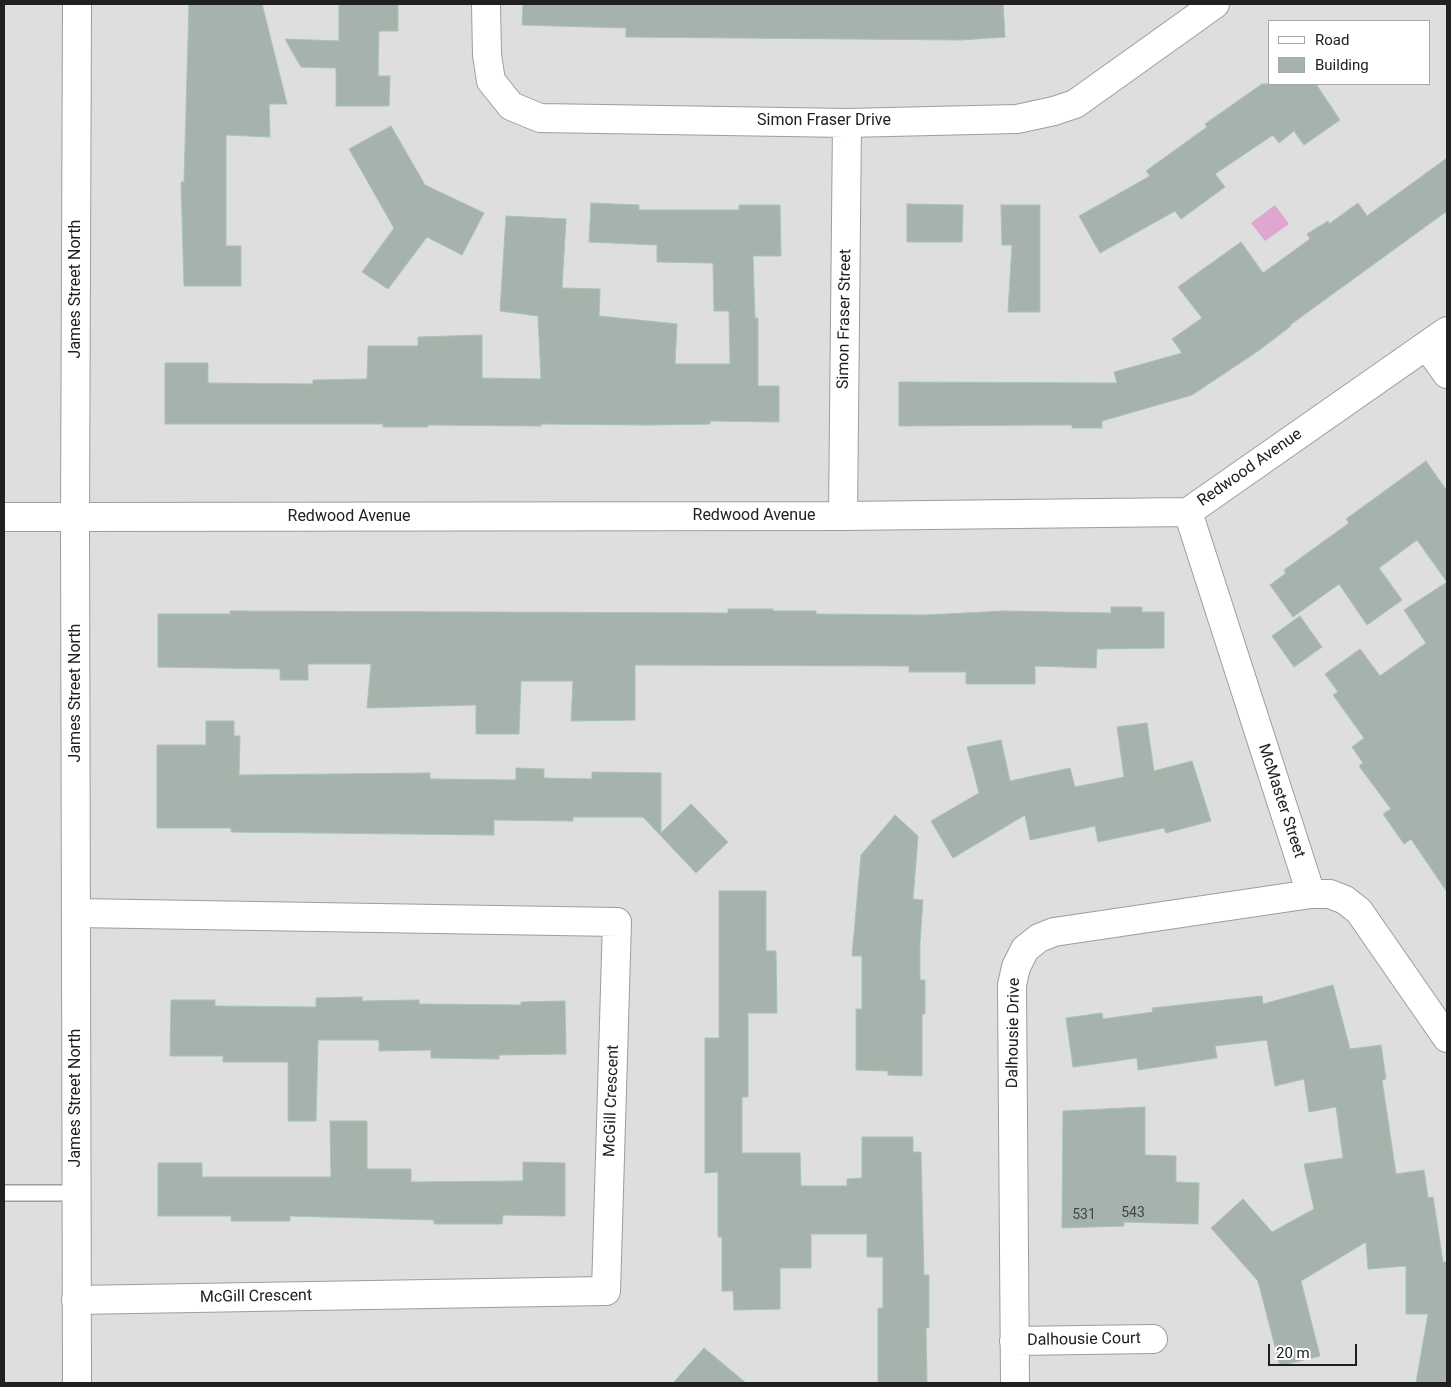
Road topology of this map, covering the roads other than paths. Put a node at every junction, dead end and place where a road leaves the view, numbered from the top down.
1 (78, 4) edge
2 (486, 4) edge
3 (1214, 4) edge
4 (847, 123) junction
5 (1437, 338) edge
6 (1447, 374) edge
7 (1188, 512) junction
8 (843, 516) junction
9 (4, 517) edge
10 (75, 517) junction
11 (1311, 894) junction
12 (77, 913) junction
13 (1447, 1038) edge
14 (4, 1193) edge
15 (76, 1193) junction
16 (76, 1300) junction
17 (1153, 1339) dead end
18 (1014, 1341) junction
19 (76, 1383) edge
20 (1015, 1383) edge

1 - 10 street, James Street North
2 - 4 street, Simon Fraser Drive
3 - 4 street, Simon Fraser Drive
4 - 8 street, Simon Fraser Street
5 - 6 street
5 - 7 street, Redwood Avenue
7 - 8 street, Redwood Avenue
7 - 11 street, McMaster Street
8 - 10 street, Redwood Avenue
9 - 10 street, Redwood Avenue
10 - 12 street, James Street North
11 - 13 street
11 - 18 street, Dalhousie Drive
12 - 15 street, James Street North
12 - 16 street, McGill Crescent
14 - 15 lane
15 - 16 street, James Street North
16 - 19 street, James Street North
17 - 18 street, Dalhousie Court
18 - 20 street, Dalhousie Drive

